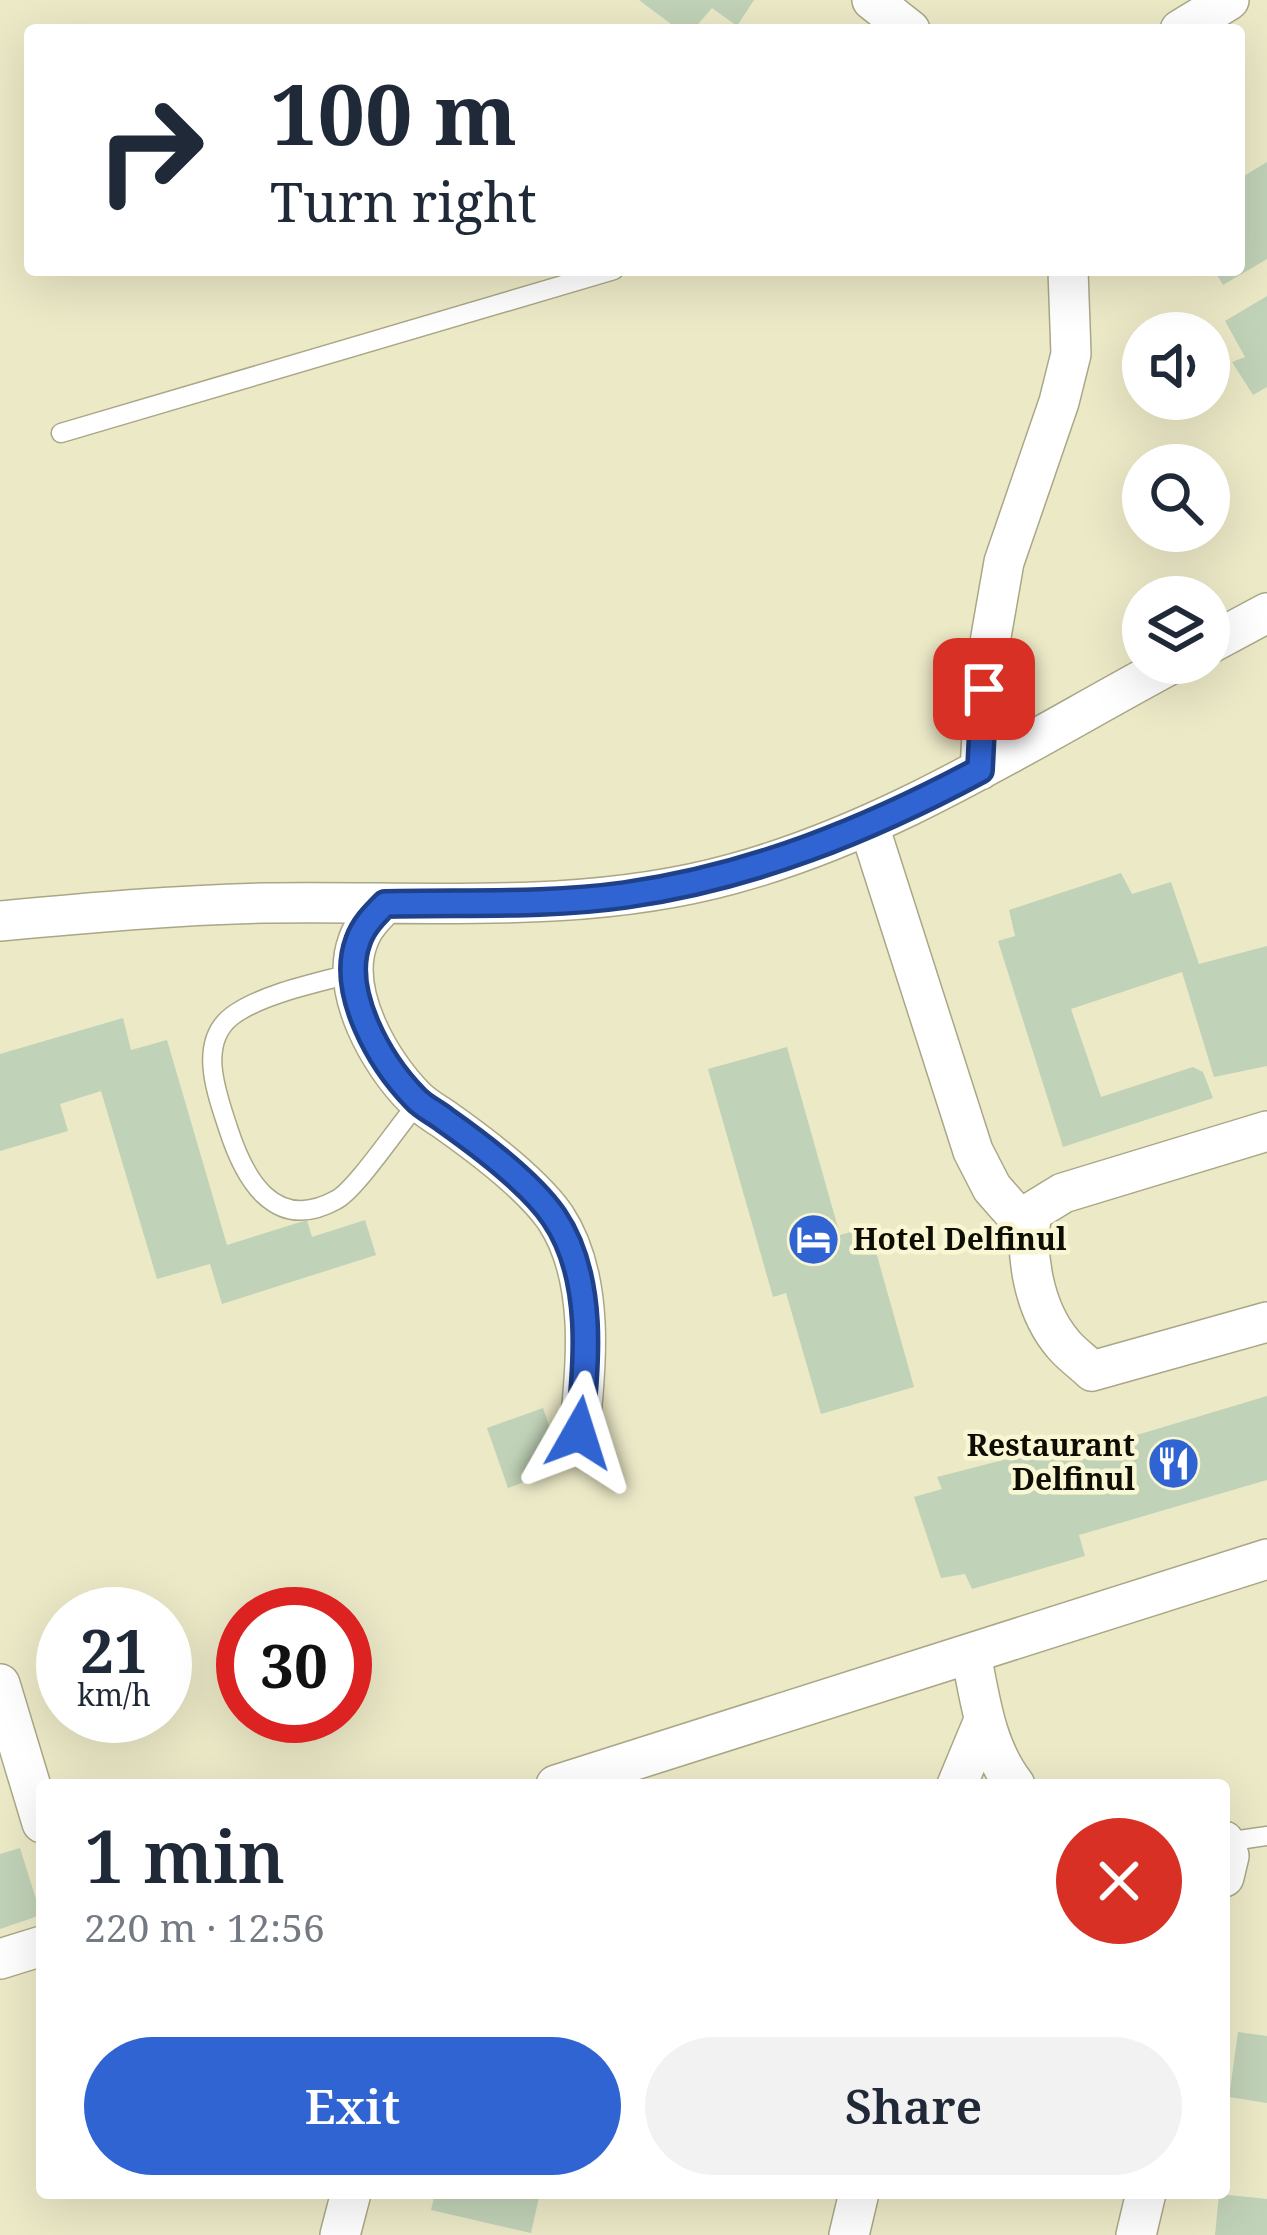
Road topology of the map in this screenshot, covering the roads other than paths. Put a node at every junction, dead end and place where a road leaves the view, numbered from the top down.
1 (872, 0) edge
2 (1229, 0) edge
3 (902, 24) edge
4 (1190, 24) edge
5 (594, 276) edge
6 (1068, 276) edge
7 (61, 434) dead end
8 (1267, 613) edge
9 (1230, 633) edge
10 (1135, 684) edge
11 (980, 770) junction
12 (869, 826) junction
13 (385, 904) junction
14 (0, 921) edge
15 (353, 973) junction
16 (418, 1102) junction
17 (1267, 1130) edge
18 (1029, 1230) junction
19 (1267, 1322) edge
20 (579, 1433) dead end
21 (1267, 1559) edge
22 (971, 1654) junction
23 (0, 1684) edge
24 (984, 1720) junction
25 (575, 1779) edge
26 (959, 1779) edge
27 (1010, 1779) edge
28 (36, 1803) edge
29 (1267, 1836) edge
30 (1230, 1841) edge
31 (36, 1948) edge
32 (0, 1959) edge
33 (349, 2199) edge
34 (858, 2199) edge
35 (1145, 2199) edge
36 (340, 2235) edge
37 (849, 2235) edge
38 (1136, 2235) edge

1 - 3 street
2 - 4 street
5 - 7 lane
6 - 11 street
8 - 9 street
10 - 11 street
11 - 12 street
12 - 13 street
12 - 18 street
13 - 14 street
13 - 15 street
15 - 16 street
15 - 16 lane
16 - 20 street
17 - 18 street
18 - 19 street
21 - 22 street
22 - 24 street
22 - 25 street
23 - 28 street
24 - 26 street
24 - 27 street
29 - 30 lane
31 - 32 street
33 - 36 street
34 - 37 street
35 - 38 street

